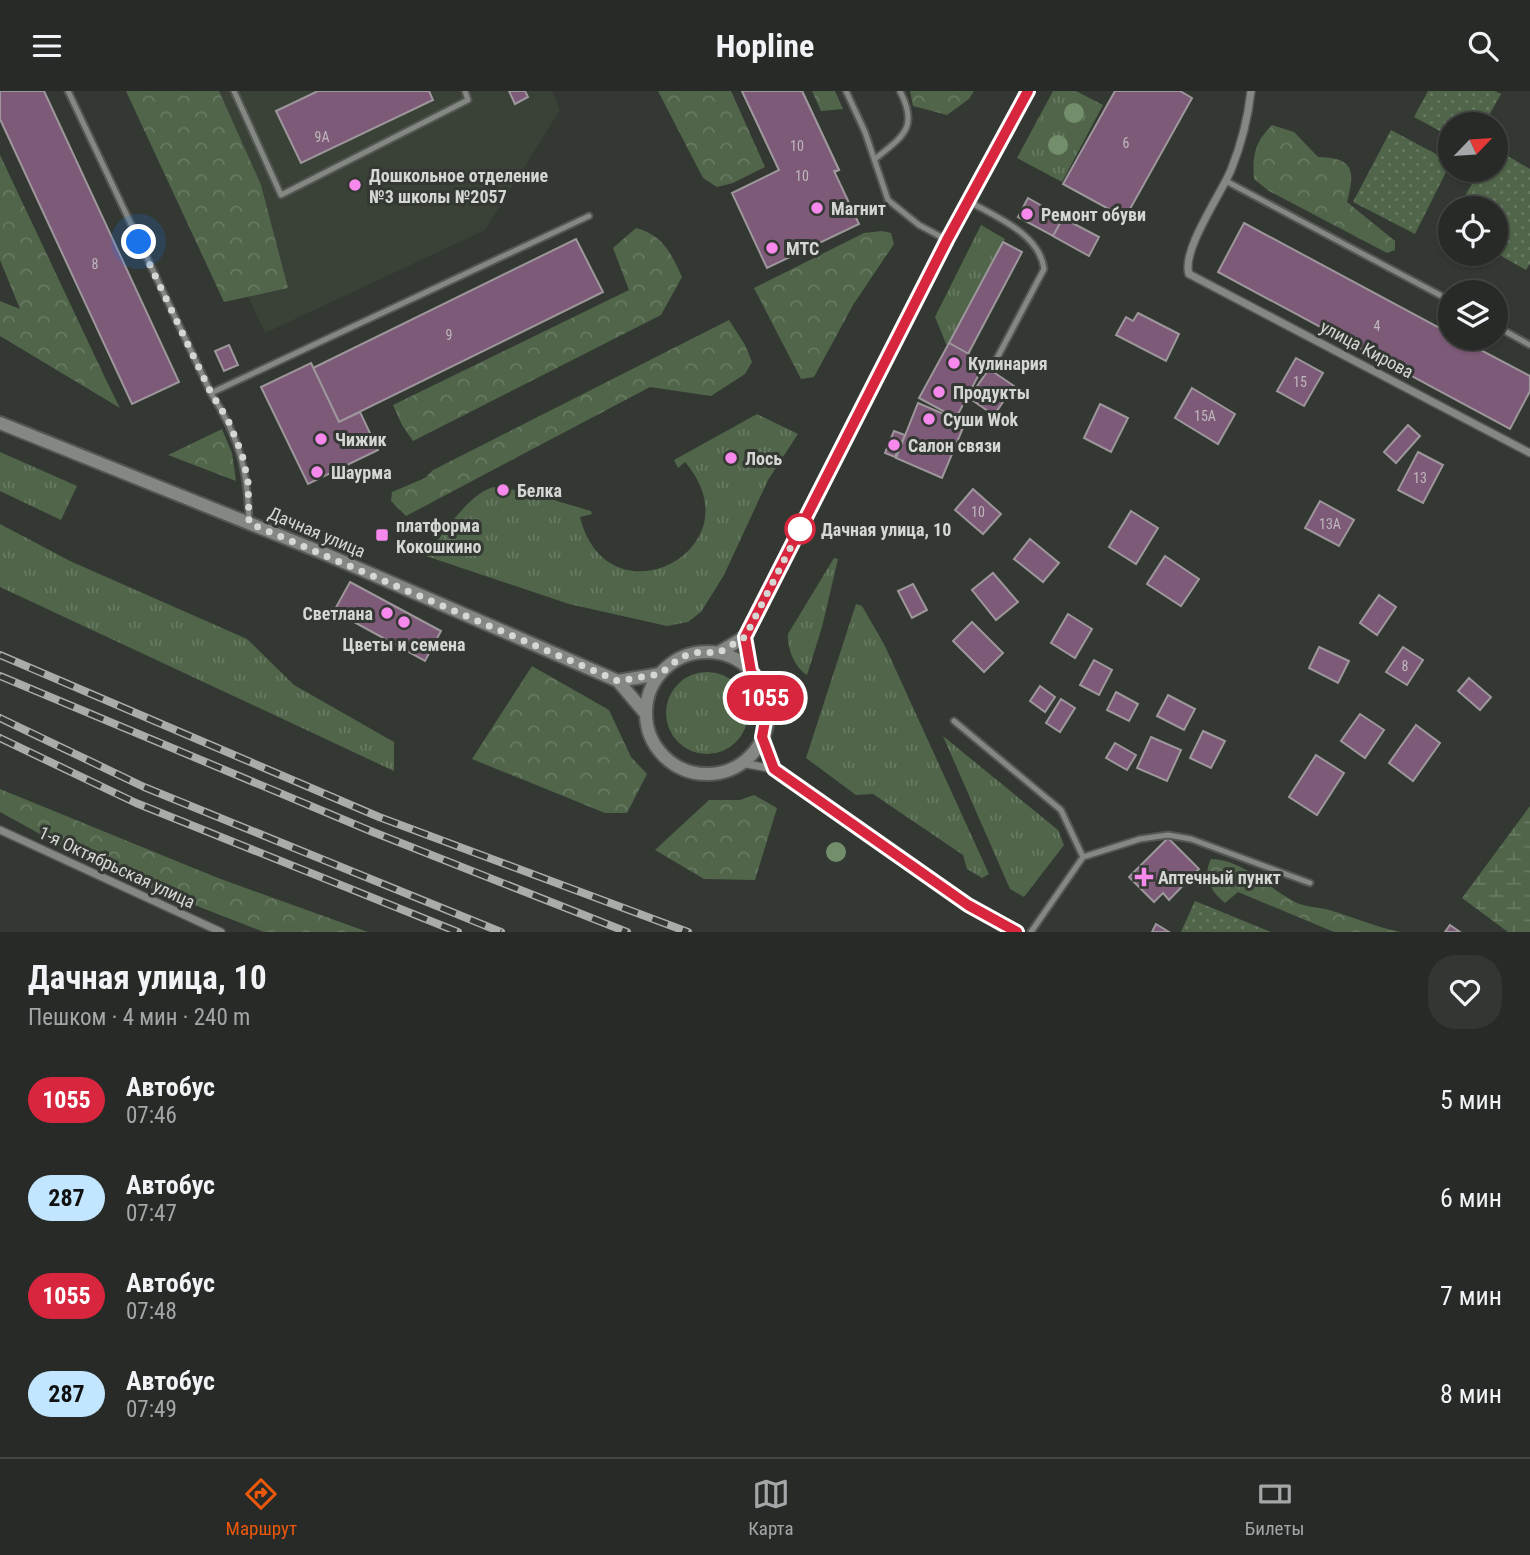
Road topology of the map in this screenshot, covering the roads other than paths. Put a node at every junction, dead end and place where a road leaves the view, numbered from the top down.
1 (68, 91) edge
2 (234, 91) edge
3 (465, 91) edge
4 (846, 91) edge
5 (900, 91) edge
6 (1028, 91) edge
7 (1251, 91) edge
8 (875, 159) junction
9 (1226, 181) junction
10 (968, 201) junction
11 (589, 216) dead end
12 (947, 240) junction
13 (1438, 294) edge
14 (1508, 333) edge
15 (1530, 345) edge
16 (996, 360) dead end
17 (211, 393) junction
18 (0, 423) edge
19 (1530, 453) edge
20 (249, 523) junction
21 (745, 637) junction
22 (718, 653) junction
23 (751, 671) junction
24 (660, 674) junction
25 (618, 681) junction
26 (646, 714) junction
27 (954, 721) dead end
28 (762, 737) junction
29 (741, 763) junction
30 (774, 769) junction
31 (0, 830) edge
32 (1083, 857) junction
33 (1310, 883) dead end
34 (220, 932) edge
35 (1016, 932) edge
36 (1031, 932) edge

1 - 17 lane
2 - 3 lane
4 - 8 lane
5 - 8 lane
6 - 10 street
7 - 9 street
8 - 12 lane
9 - 13 lane
9 - 19 street, улица Кирова
10 - 12 street
10 - 16 lane
11 - 17 lane
12 - 21 street
14 - 15 lane
17 - 20 lane
18 - 20 street, Дачная улица
20 - 25 street, Дачная улица
21 - 22 street
21 - 23 street
22 - 23 street
22 - 24 street
23 - 28 street
24 - 25 street
24 - 26 street
25 - 26 street, Дачная улица
26 - 29 street
27 - 32 lane
28 - 29 street
28 - 30 street
29 - 30 street
30 - 35 street
31 - 34 street, 1-я Октябрьская улица
32 - 33 lane
32 - 36 lane

